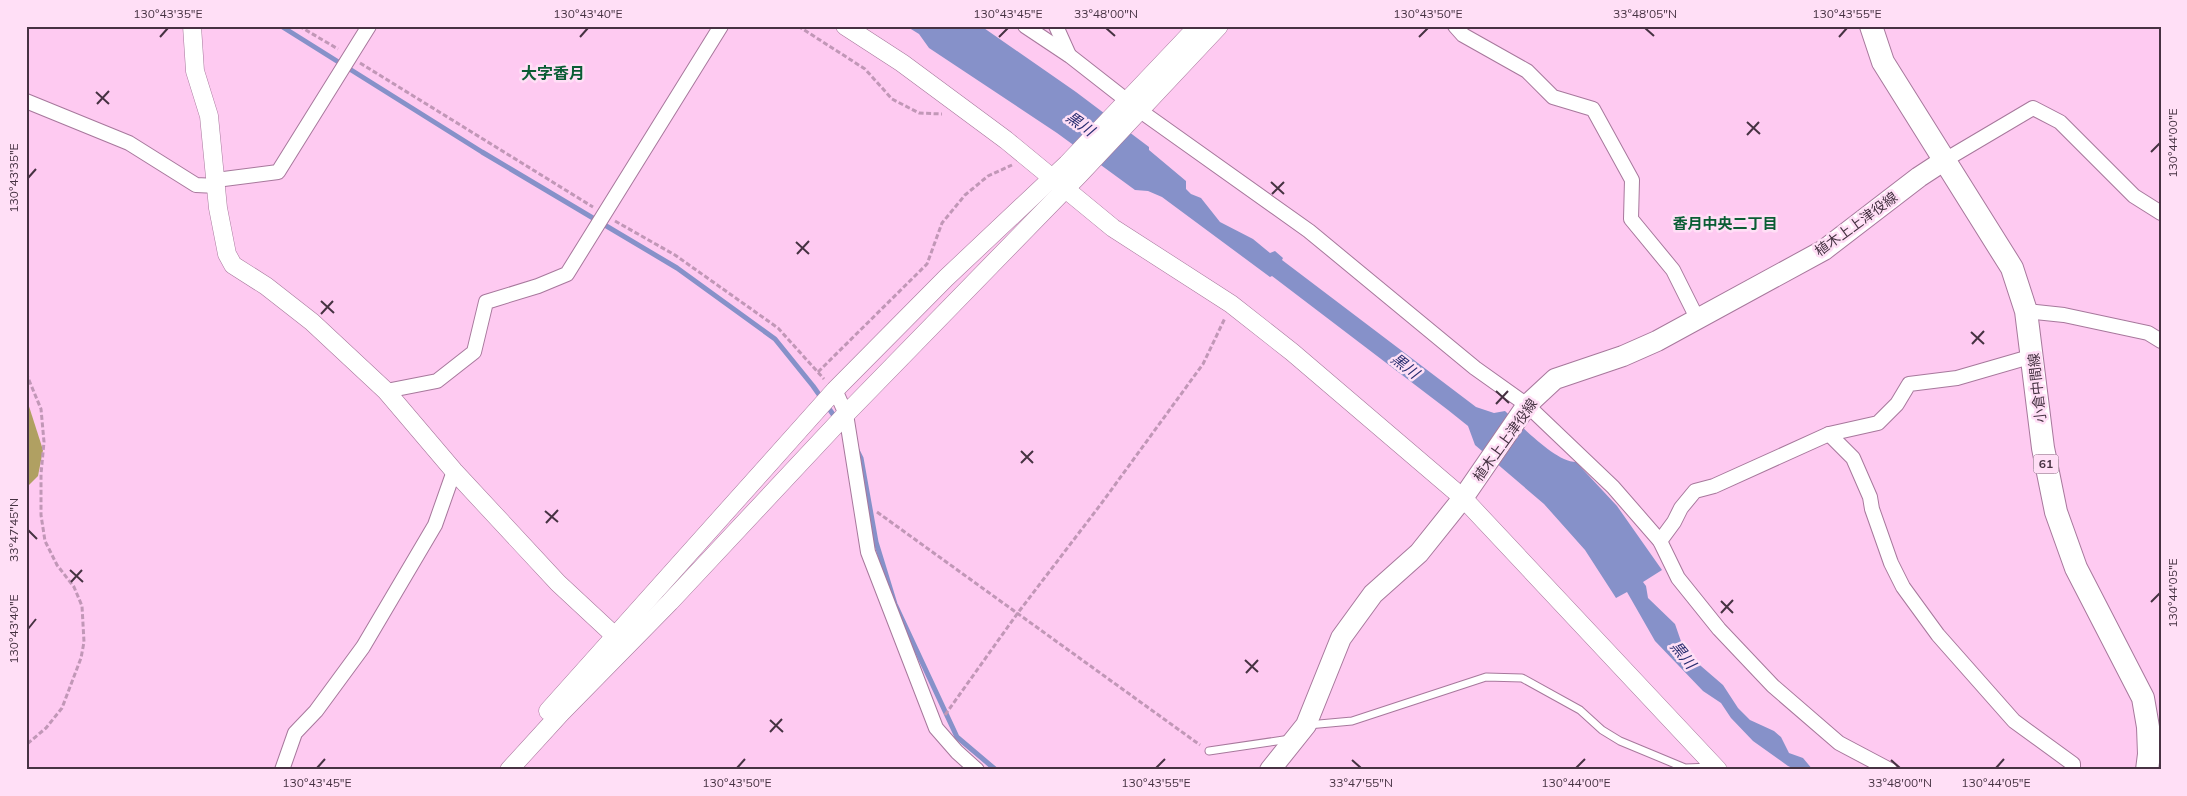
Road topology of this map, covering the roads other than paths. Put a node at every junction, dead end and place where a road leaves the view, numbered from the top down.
1 (192, 26) edge
2 (369, 26) edge
3 (721, 26) edge
4 (845, 26) edge
5 (1025, 26) edge
6 (1056, 26) edge
7 (1198, 26) edge
8 (1219, 26) edge
9 (1454, 26) edge
10 (1871, 26) edge
11 (1070, 56) junction
12 (26, 101) edge
13 (1133, 105) junction
14 (1945, 160) junction
15 (217, 183) junction
16 (1058, 183) junction
17 (2161, 213) edge
18 (2026, 311) junction
19 (1697, 318) junction
20 (2161, 341) edge
21 (2033, 356) junction
22 (835, 390) junction
23 (386, 391) junction
24 (1524, 411) junction
25 (846, 414) junction
26 (1829, 434) junction
27 (454, 471) junction
28 (1463, 498) junction
29 (1660, 541) junction
30 (615, 636) junction
31 (1300, 732) junction
32 (1209, 751) road end
33 (1716, 768) edge
34 (282, 770) edge
35 (495, 770) edge
36 (509, 770) edge
37 (977, 770) edge
38 (1270, 770) edge
39 (1890, 770) edge
40 (2073, 770) edge
41 (2147, 770) edge

1 - 15 street
2 - 15 street
3 - 23 street
4 - 16 street
5 - 11 street
6 - 11 street
7 - 13 street
8 - 13 street
9 - 19 street
10 - 14 main road, 小倉中間線 / 61
11 - 13 street
12 - 15 street
13 - 16 street
13 - 24 street
14 - 17 street
14 - 18 main road, 小倉中間線 / 61
14 - 19 main road, 植木上上津役線
15 - 23 street
16 - 22 street
16 - 25 street
16 - 28 street
18 - 20 street
18 - 21 main road, 小倉中間線 / 61
19 - 24 main road, 植木上上津役線
21 - 26 street
21 - 41 main road, 小倉中間線 / 61
22 - 25 street
22 - 30 street
23 - 27 street
24 - 28 main road, 植木上上津役線
24 - 29 street
25 - 36 street
25 - 37 street
26 - 29 street
26 - 40 street
27 - 30 street
27 - 34 street
28 - 31 main road, 植木上上津役線
28 - 33 street
29 - 39 street
30 - 35 street
31 - 32 lane
31 - 33 lane
31 - 38 main road, 植木上上津役線

